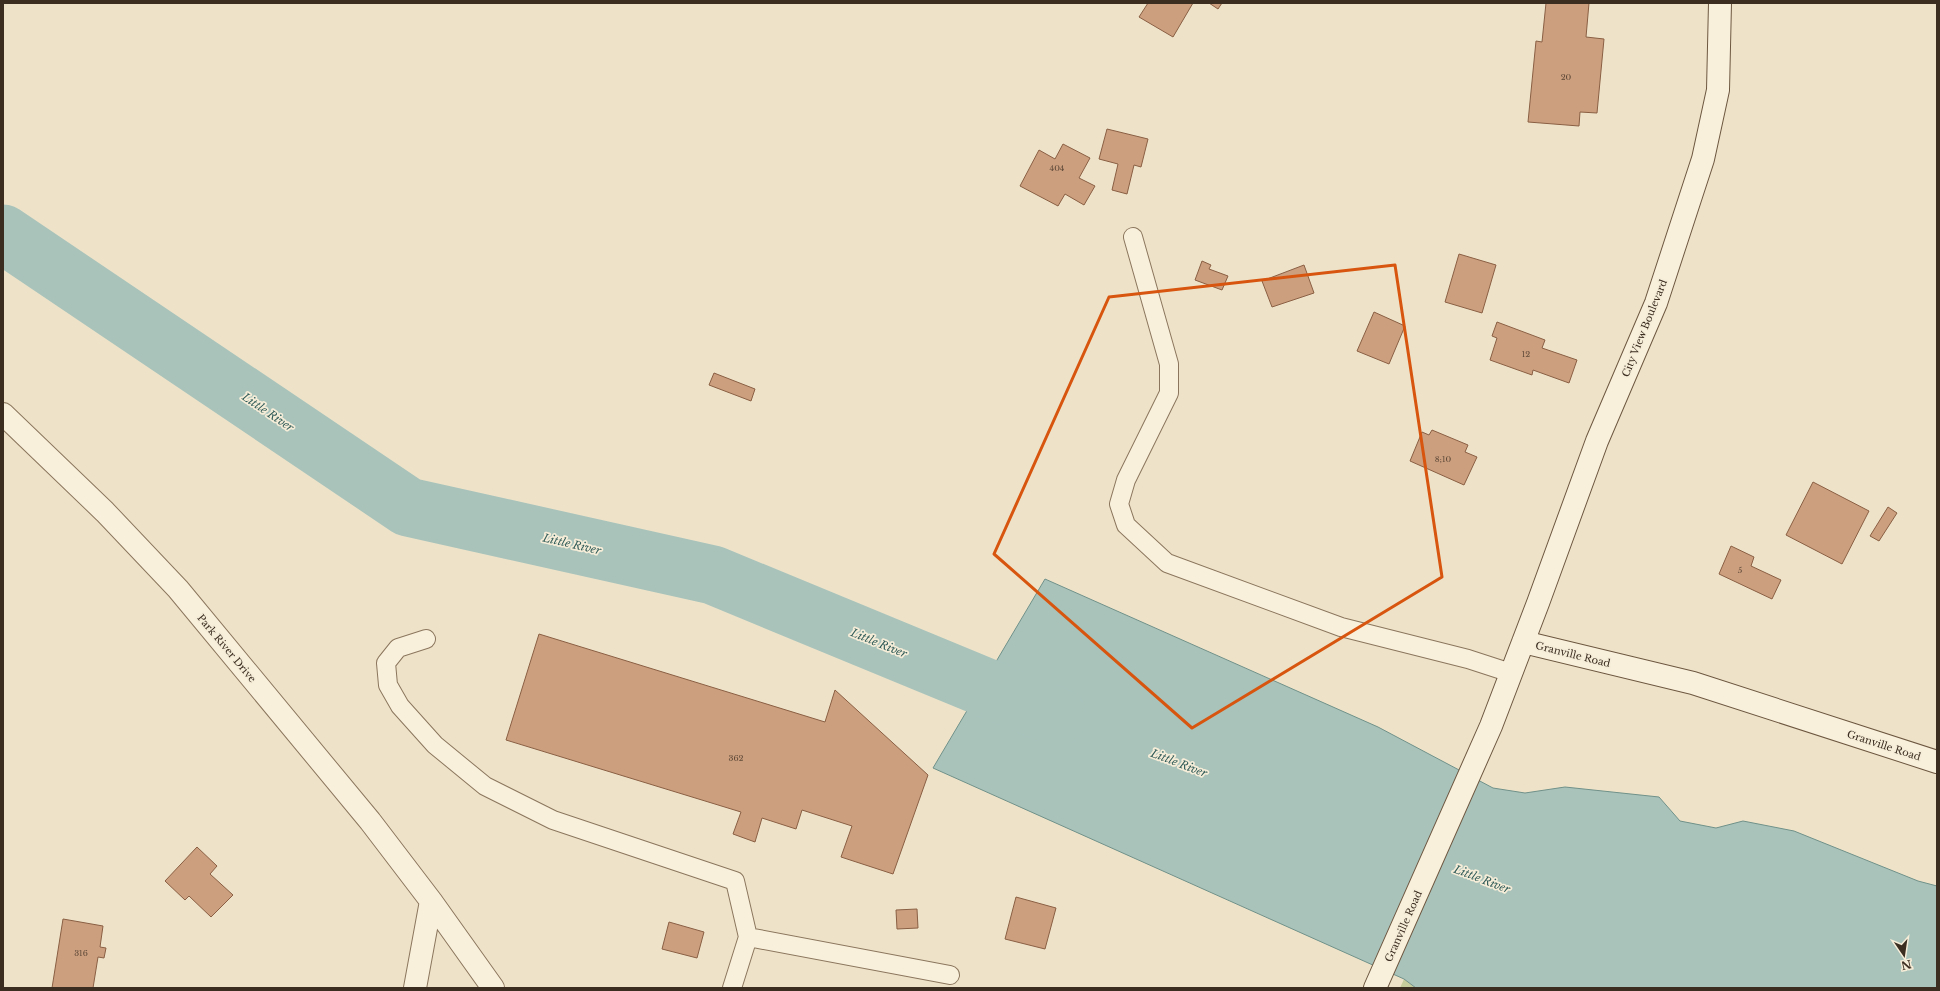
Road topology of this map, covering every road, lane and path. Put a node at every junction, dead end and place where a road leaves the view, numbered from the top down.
1 (1720, 3) edge
2 (1134, 237) dead end
3 (3, 414) edge
4 (426, 639) dead end
5 (1523, 642) junction
6 (1512, 673) junction
7 (1937, 762) edge
8 (431, 901) junction
9 (748, 938) junction
10 (950, 975) dead end
11 (415, 988) edge
12 (493, 988) edge
13 (732, 988) edge
14 (1375, 988) edge

1 - 5 street, City View Boulevard
2 - 6 lane
3 - 8 street, Park River Drive
4 - 9 lane
5 - 6 street, Granville Road
5 - 7 street, Granville Road
6 - 14 street, Granville Road
8 - 11 street
8 - 12 street, Park River Drive
9 - 10 lane
9 - 13 lane

